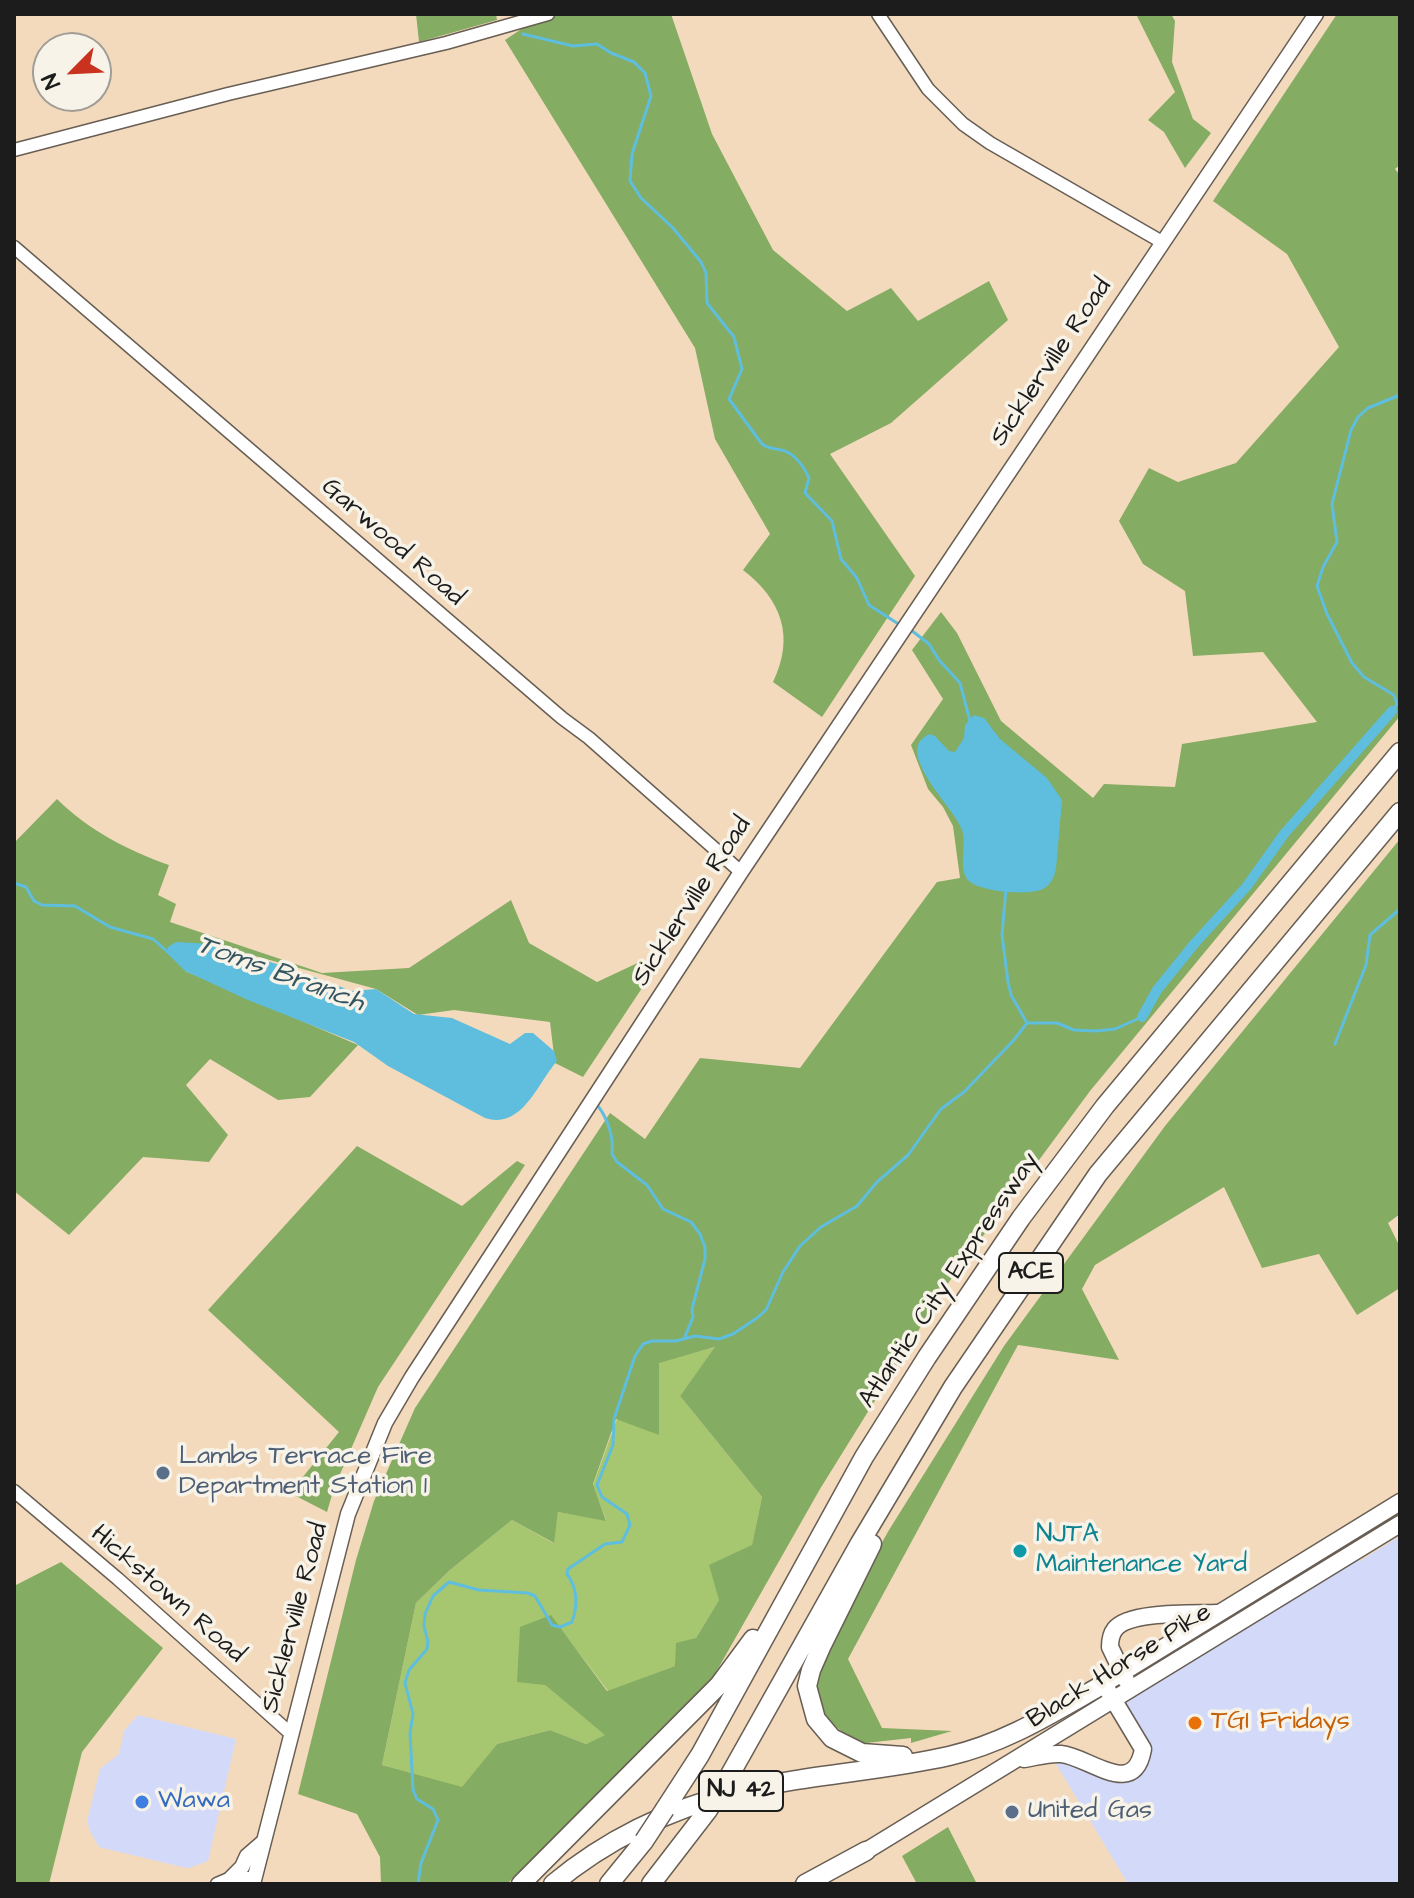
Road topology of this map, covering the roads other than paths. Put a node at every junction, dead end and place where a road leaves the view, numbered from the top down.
1 (548, 14) edge
2 (878, 14) edge
3 (1316, 14) edge
4 (14, 150) edge
5 (1162, 242) junction
6 (14, 247) edge
7 (1400, 752) edge
8 (1400, 812) edge
9 (741, 872) junction
10 (953, 1387) junction
11 (14, 1491) edge
12 (1400, 1502) edge
13 (1400, 1524) edge
14 (803, 1568) junction
15 (1218, 1613) junction
16 (1126, 1680) junction
17 (1108, 1692) junction
18 (290, 1733) junction
19 (950, 1756) junction
20 (1014, 1761) junction
21 (262, 1843) junction
22 (866, 1851) joint
23 (224, 1881) edge
24 (254, 1881) edge
25 (521, 1884) edge
26 (553, 1884) edge
27 (609, 1884) edge
28 (651, 1884) edge
29 (805, 1884) edge

1 - 4 street
2 - 5 street
3 - 5 main road, Sicklerville Road
5 - 9 main road, Sicklerville Road
6 - 9 street, Garwood Road
7 - 14 highway, Atlantic City Expressway / ACE
8 - 10 highway, ACE
9 - 18 main road, Sicklerville Road
10 - 19 highway
10 - 28 highway, ACE, bridge
11 - 18 street, Hickstown Road
12 - 15 highway, Black Horse Pike / NJ 42
13 - 16 highway, Black Horse Pike / NJ 42
14 - 25 highway
14 - 27 highway, Atlantic City Expressway / ACE, bridge
15 - 16 highway, Black Horse Pike / NJ 42
15 - 16 highway
16 - 17 highway, Black Horse Pike / NJ 42
17 - 19 highway, NJ 42
17 - 20 highway, Black Horse Pike / NJ 42
17 - 20 highway
18 - 21 main road, Sicklerville Road
19 - 26 highway, NJ 42
20 - 22 highway, Black Horse Pike / NJ 42
21 - 23 main road
21 - 24 main road, Sicklerville Road
22 - 29 highway, NJ 42
23 - 24 street

